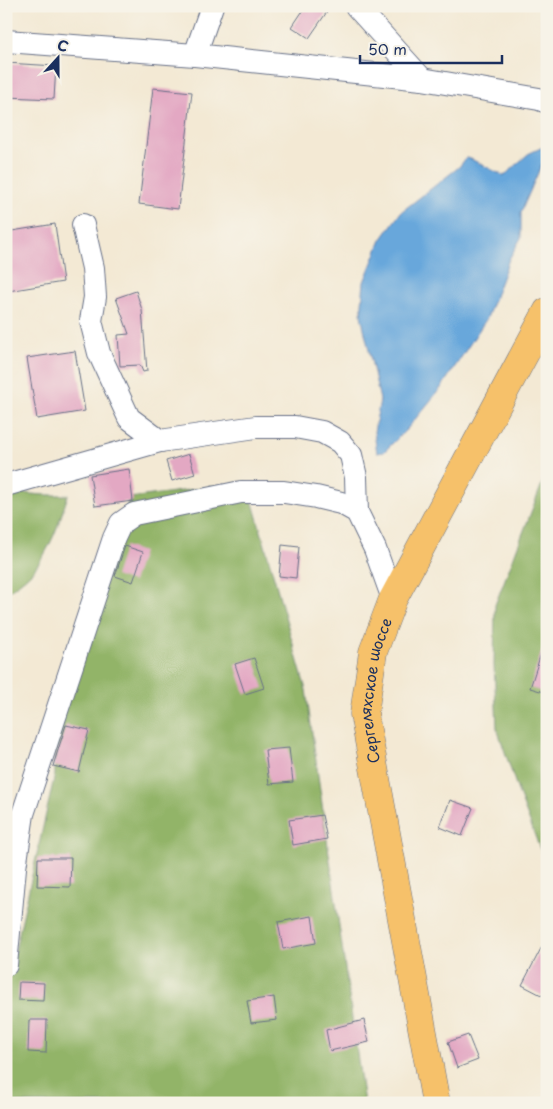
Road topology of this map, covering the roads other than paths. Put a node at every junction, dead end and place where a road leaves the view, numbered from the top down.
1 (212, 6) edge
2 (356, 6) edge
3 (6, 41) edge
4 (195, 55) junction
5 (422, 79) junction
6 (547, 102) edge
7 (83, 225) dead end
8 (547, 312) edge
9 (160, 440) junction
10 (6, 485) edge
11 (356, 512) junction
12 (393, 599) junction
13 (6, 966) edge
14 (436, 1103) edge

1 - 4 street
2 - 5 street
3 - 4 street
4 - 5 street
5 - 6 street
7 - 9 street
8 - 12 main road, Сергеляхское шоссе
9 - 10 street
9 - 11 street
11 - 12 street
11 - 13 street
12 - 14 main road, Сергеляхское шоссе

